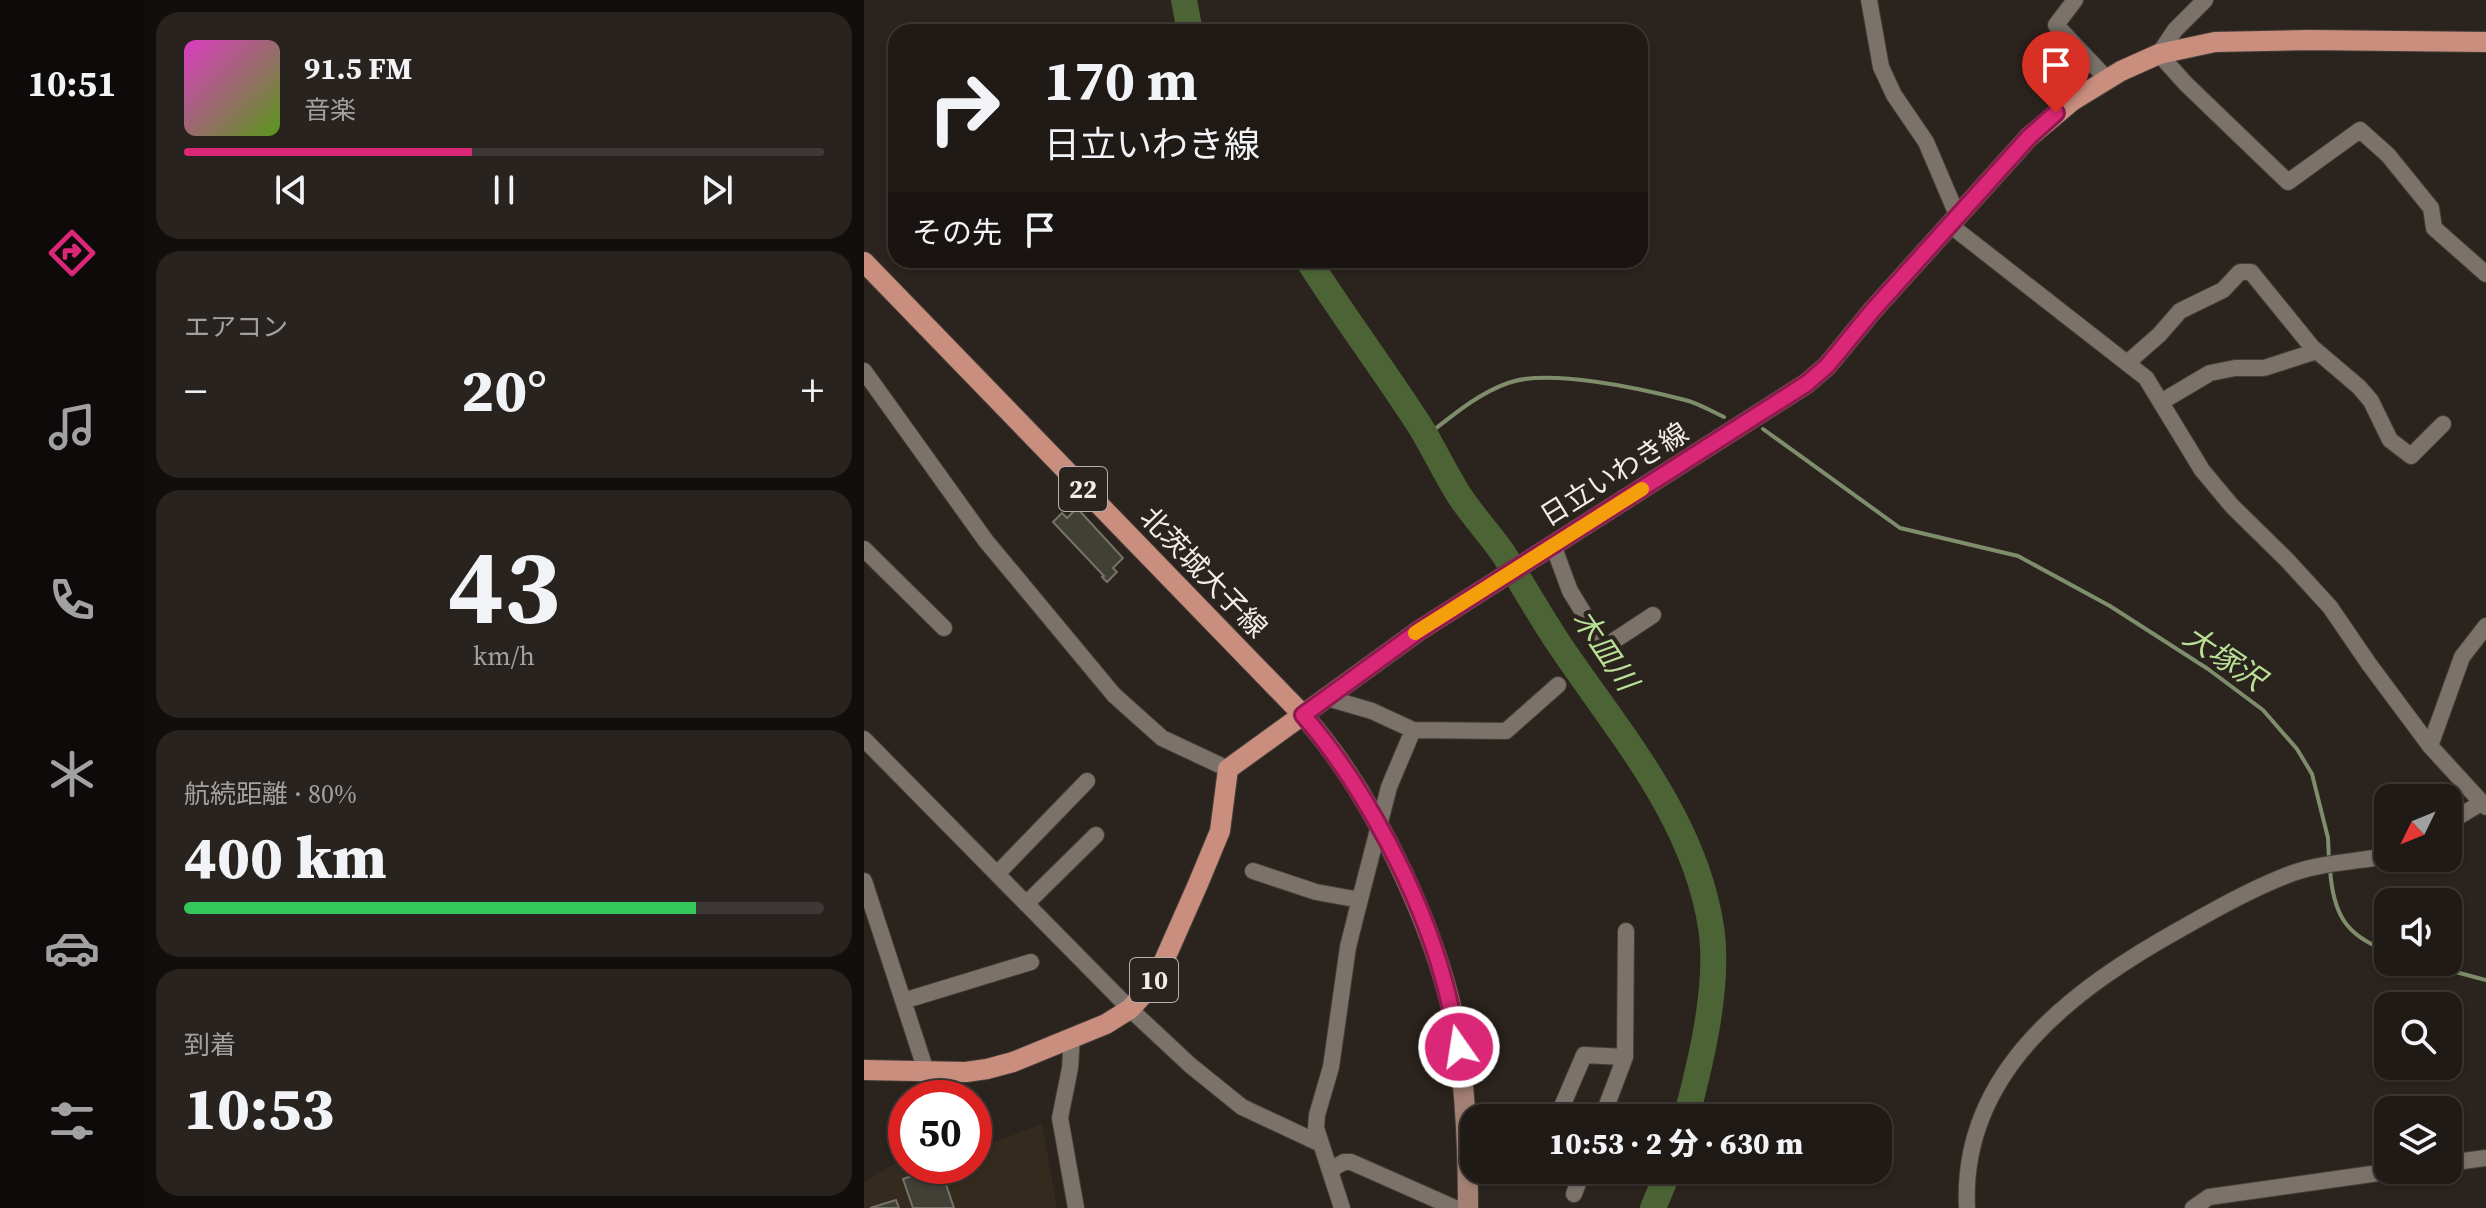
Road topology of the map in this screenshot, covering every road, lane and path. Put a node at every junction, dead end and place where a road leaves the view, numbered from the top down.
1 (1869, 0) edge
2 (2075, 0) edge
3 (2205, 0) edge
4 (2486, 42) edge
5 (2159, 54) junction
6 (2106, 78) junction
7 (1954, 221) junction
8 (865, 266) edge
9 (2486, 274) edge
10 (2317, 351) junction
11 (2127, 363) junction
12 (864, 371) edge
13 (2161, 402) junction
14 (2443, 424) dead end
15 (864, 549) edge
16 (1545, 550) junction
17 (1653, 615) dead end
18 (2486, 626) edge
19 (944, 628) dead end
20 (1558, 685) dead end
21 (1324, 697) junction
22 (1303, 715) junction
23 (1413, 730) junction
24 (864, 739) edge
25 (2430, 746) junction
26 (1228, 769) junction
27 (1087, 781) dead end
28 (2484, 805) edge
29 (2462, 816) edge
30 (1379, 828) junction
31 (1096, 835) dead end
32 (2374, 858) edge
33 (1253, 871) dead end
34 (997, 874) junction
35 (864, 881) edge
36 (1360, 900) junction
37 (1026, 904) junction
38 (1626, 931) dead end
39 (1031, 962) dead end
40 (903, 1001) junction
41 (1130, 1009) junction
42 (1072, 1037) junction
43 (1625, 1057) junction
44 (864, 1070) edge
45 (926, 1071) junction
46 (1467, 1104) edge
47 (1563, 1104) edge
48 (1607, 1104) edge
49 (1321, 1144) junction
50 (2486, 1158) edge
51 (2462, 1161) edge
52 (1330, 1170) junction
53 (2374, 1174) edge
54 (1469, 1184) edge
55 (1578, 1184) edge
56 (1574, 1194) dead end
57 (1076, 1208) edge
58 (1342, 1208) edge
59 (1455, 1208) edge
60 (1468, 1208) edge
61 (1967, 1208) edge
62 (2193, 1208) edge

1 - 7 street
2 - 6 street
3 - 5 street
4 - 5 main road, 日立いわき線
5 - 6 main road, 日立いわき線
5 - 9 street
6 - 7 main road, 日立いわき線
7 - 11 street
7 - 16 main road, 日立いわき線
8 - 22 main road, 北茨城大子線 / 22
10 - 11 street
10 - 13 street
10 - 14 street
11 - 13 street
12 - 26 street
13 - 25 street
15 - 19 street
16 - 17 street
16 - 21 main road, 日立いわき線
18 - 25 street
20 - 23 street
21 - 22 main road, 日立いわき線
21 - 23 street
22 - 26 main road, 日立いわき線
22 - 30 main road
23 - 30 street
24 - 34 street
25 - 28 street
26 - 41 main road, 10
27 - 34 street
28 - 29 street
30 - 36 street
30 - 46 main road
31 - 37 street
32 - 61 street
33 - 36 street
34 - 37 street
35 - 40 street
36 - 49 street
37 - 41 street
38 - 43 street
39 - 40 street
40 - 45 street
41 - 42 main road, 10
41 - 49 street
42 - 45 main road, 10
42 - 57 street
43 - 47 street
43 - 48 street
44 - 45 main road, 10
49 - 52 street
50 - 51 street
52 - 58 street
52 - 59 street
53 - 62 street
54 - 60 main road
55 - 56 street

